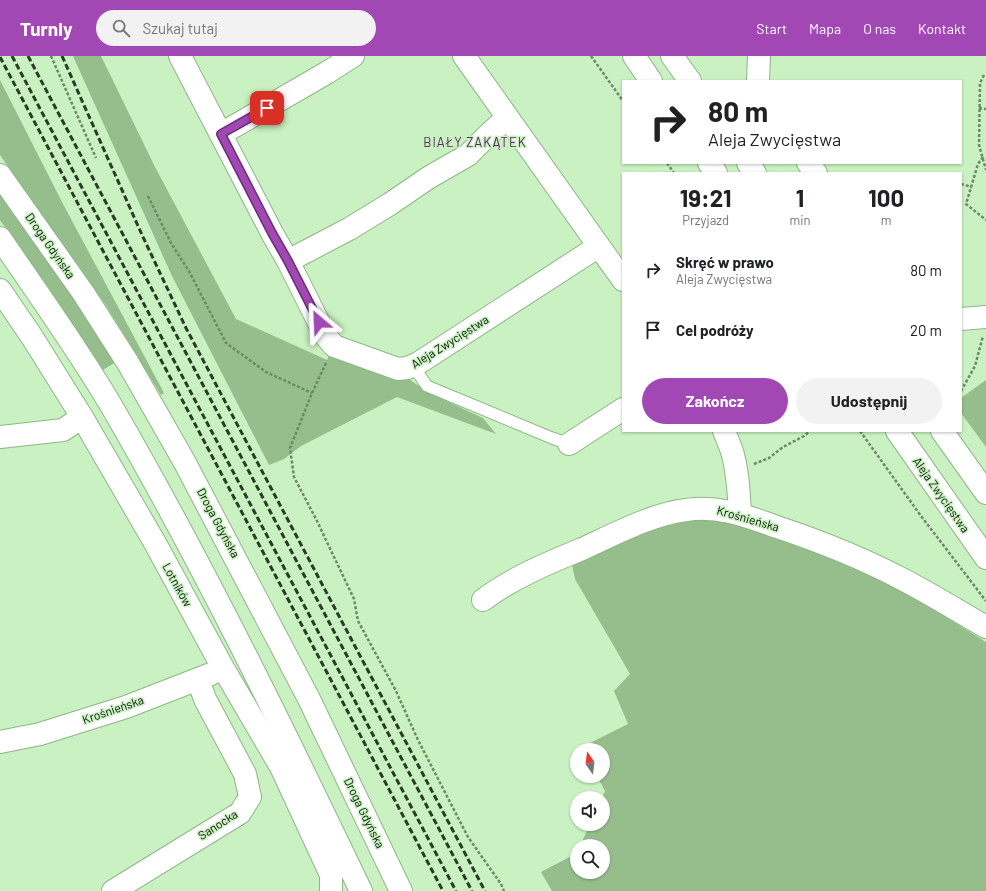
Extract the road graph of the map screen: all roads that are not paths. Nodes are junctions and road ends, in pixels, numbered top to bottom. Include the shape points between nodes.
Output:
1 (180, 56) edge
2 (353, 56) edge
3 (464, 56) edge
4 (634, 56) edge
5 (672, 56) edge
6 (758, 56) edge
7 (650, 80) edge
8 (689, 80) edge
9 (758, 80) edge
10 (507, 118) junction
11 (221, 134) junction
12 (749, 164) edge
13 (809, 164) edge
14 (755, 172) edge
15 (815, 172) edge
16 (0, 175) edge
17 (0, 238) edge
18 (599, 246) junction
19 (288, 261) junction
20 (622, 279) edge
21 (0, 290) edge
22 (413, 366) junction
23 (622, 410) edge
24 (82, 417) junction
25 (724, 432) edge
26 (898, 432) edge
27 (943, 432) edge
28 (0, 437) edge
29 (569, 444) joint
30 (986, 493) edge
31 (740, 514) junction
32 (986, 558) edge
33 (483, 600) dead end
34 (986, 627) edge
35 (223, 668) junction
36 (198, 680) junction
37 (0, 742) edge
38 (113, 891) edge
39 (331, 891) edge
40 (361, 891) edge
41 (401, 891) edge

1 - 11 street
2 - 11 street
3 - 10 street
4 - 7 street
5 - 8 street
6 - 9 street
10 - 18 street
10 - 19 street via 468,156 428,178 349,229
11 - 19 street
12 - 14 street
13 - 15 street
16 - 41 street, Droga Gdyńska via 84,294 184,461 309,699
17 - 40 street via 79,353 139,456 262,687
18 - 20 street
18 - 22 street, Aleja Zwycięstwa
19 - 22 street, Aleja Zwycięstwa via 325,335 334,346 398,369
21 - 24 street, Lotników
22 - 29 lane via 426,386
23 - 29 street
24 - 28 street via 63,430
24 - 35 street, Lotników
25 - 31 street via 733,453 739,481
26 - 32 street, Aleja Zwycięstwa
27 - 30 street
31 - 33 street, Krośnieńska via 717,509 685,510 640,523 525,575 494,591
31 - 34 street, Krośnieńska via 795,533 888,572
35 - 36 street, Krośnieńska
35 - 39 street, Lotników via 281,767 331,875
36 - 37 street, Krośnieńska via 54,730
36 - 38 street, Sanocka via 205,699 245,774 250,798 240,813

